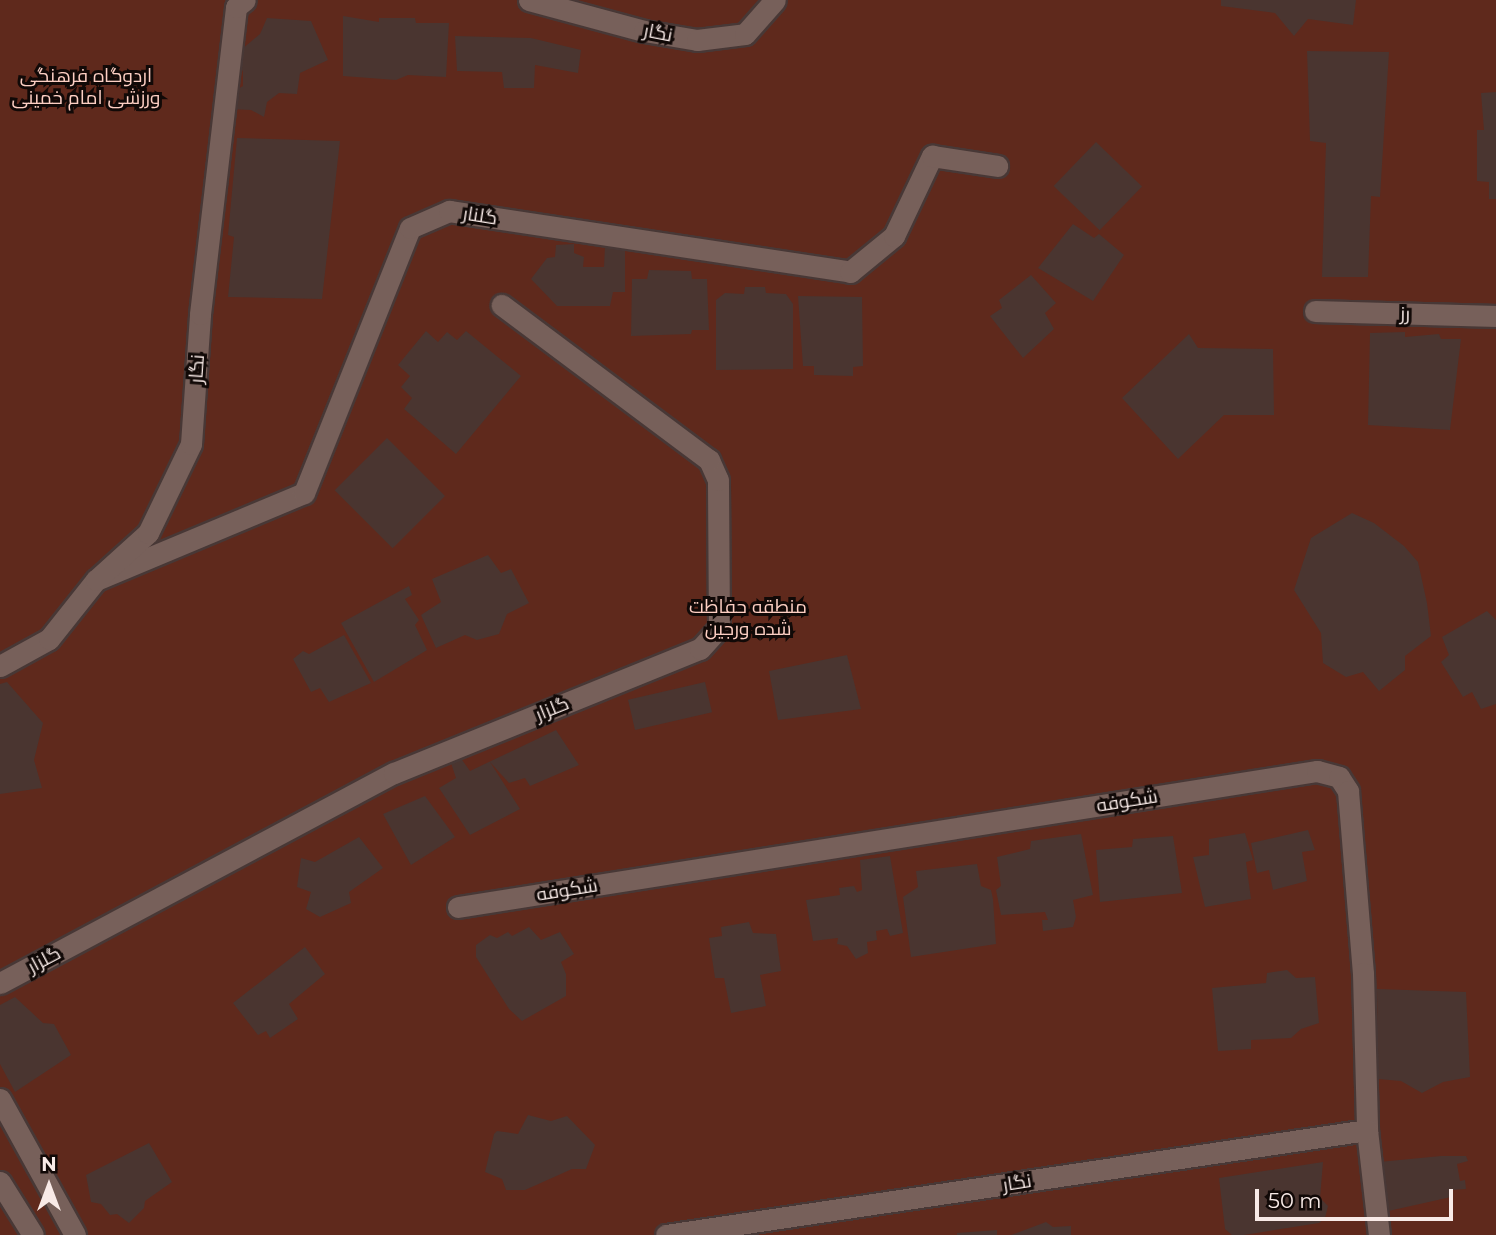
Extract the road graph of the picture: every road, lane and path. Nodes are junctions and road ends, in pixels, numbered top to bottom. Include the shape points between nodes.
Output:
1 (245, 0) edge
2 (529, 0) edge
3 (775, 0) edge
4 (996, 166) dead end
5 (502, 305) dead end
6 (1315, 312) dead end
7 (1496, 316) edge
8 (96, 580) junction
9 (0, 666) edge
10 (458, 907) dead end
11 (0, 983) edge
12 (0, 1099) edge
13 (1367, 1130) junction
14 (0, 1182) edge
15 (33, 1235) edge
16 (75, 1235) edge
17 (666, 1235) edge
18 (1379, 1235) edge

1 - 8 street, نگار via 236,7 191,444 148,533
2 - 3 street, نگار via 644,31 697,40 745,34
4 - 8 street, گلنار via 932,156 894,236 850,272 449,211 410,228 304,493
5 - 11 street, گلزار via 709,460 718,480 719,628 700,649 394,773
6 - 7 street, رز
8 - 9 street, نگار via 49,639
10 - 13 street, شکوفه via 1317,771 1339,777 1348,791 1363,973
12 - 16 street
13 - 17 street, نگار
13 - 18 street, شکوفه
14 - 15 street

